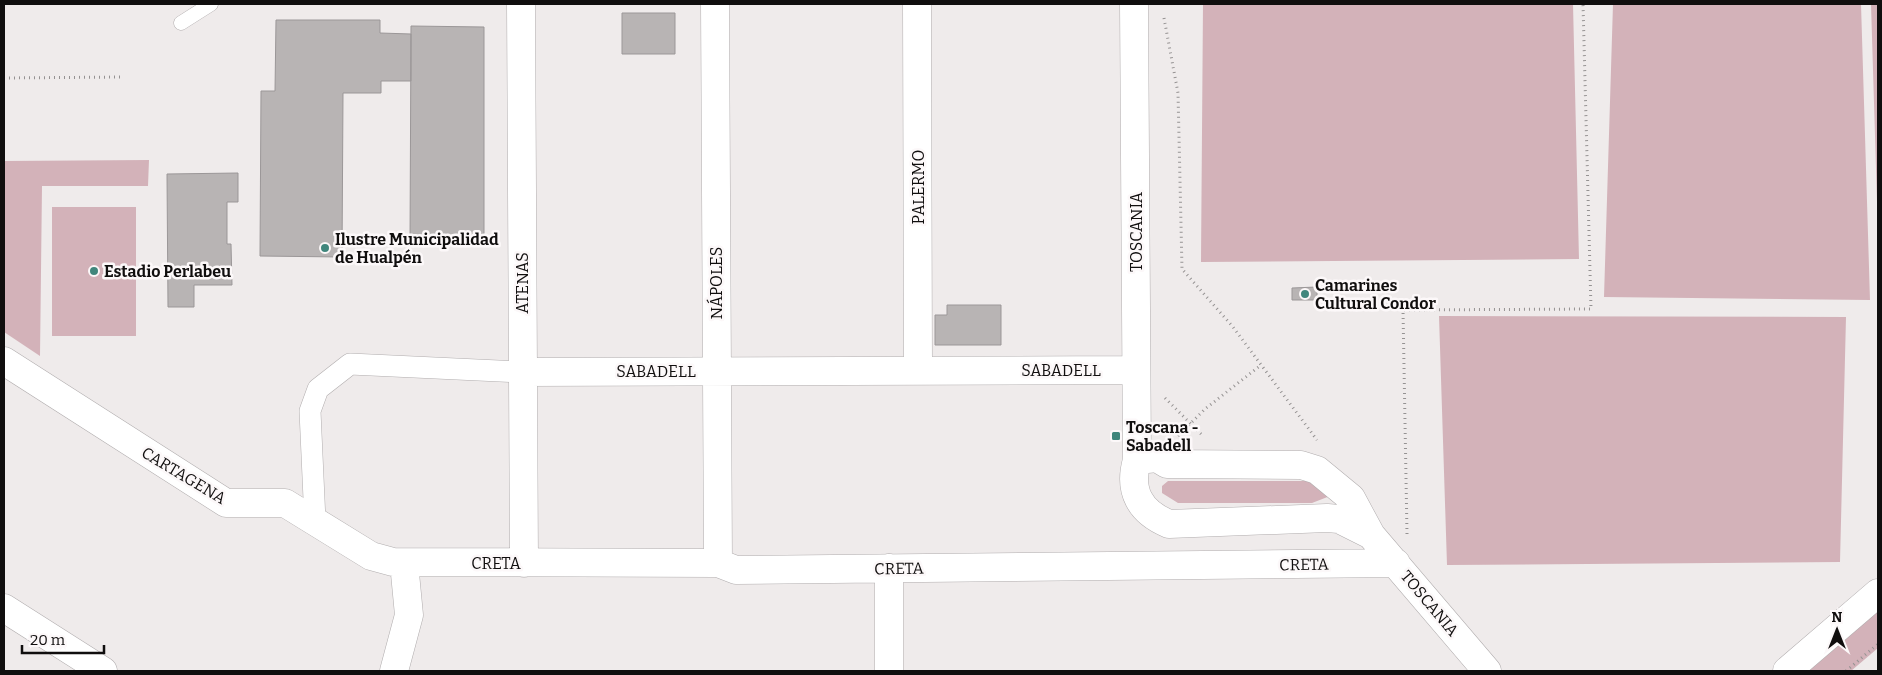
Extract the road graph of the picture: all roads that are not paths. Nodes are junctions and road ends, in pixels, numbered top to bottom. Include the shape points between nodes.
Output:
1 (210, 4) edge
2 (521, 4) edge
3 (715, 4) edge
4 (917, 4) edge
5 (1134, 4) edge
6 (181, 24) dead end
7 (4, 361) edge
8 (918, 370) junction
9 (1136, 370) junction
10 (717, 371) junction
11 (523, 372) junction
12 (1147, 459) junction
13 (315, 521) junction
14 (1371, 535) junction
15 (404, 563) junction
16 (524, 563) junction
17 (718, 563) junction
18 (1396, 563) junction
19 (889, 568) junction
20 (1878, 593) edge
21 (4, 608) edge
22 (103, 671) edge
23 (394, 671) edge
24 (888, 671) edge
25 (1487, 671) edge
26 (1786, 671) edge

1 - 6 lane
2 - 11 street, ATENAS
3 - 10 street, NÁPOLES
4 - 8 street, PALERMO
5 - 9 street, TOSCANIA
7 - 13 street, CARTAGENA via 226,503 285,504
8 - 9 street, SABADELL
8 - 10 street, SABADELL
9 - 12 street, TOSCANIA
10 - 11 street, SABADELL
10 - 17 street, NÁPOLES
11 - 13 street, SABADELL via 350,364 318,389 310,411
11 - 16 street, ATENAS
12 - 14 street, TOSCANIA via 1167,464 1301,465 1317,470 1351,498
12 - 14 street, TOSCANIA via 1132,476 1137,497 1152,517 1169,524 1327,518
13 - 15 street, CARTAGENA via 371,556
14 - 18 street, TOSCANIA
15 - 16 street, CRETA
15 - 23 street via 409,615
16 - 17 street, CRETA
17 - 19 street, CRETA via 736,570
18 - 19 street, CRETA
18 - 25 street, TOSCANIA
19 - 24 street
20 - 26 street
21 - 22 street

